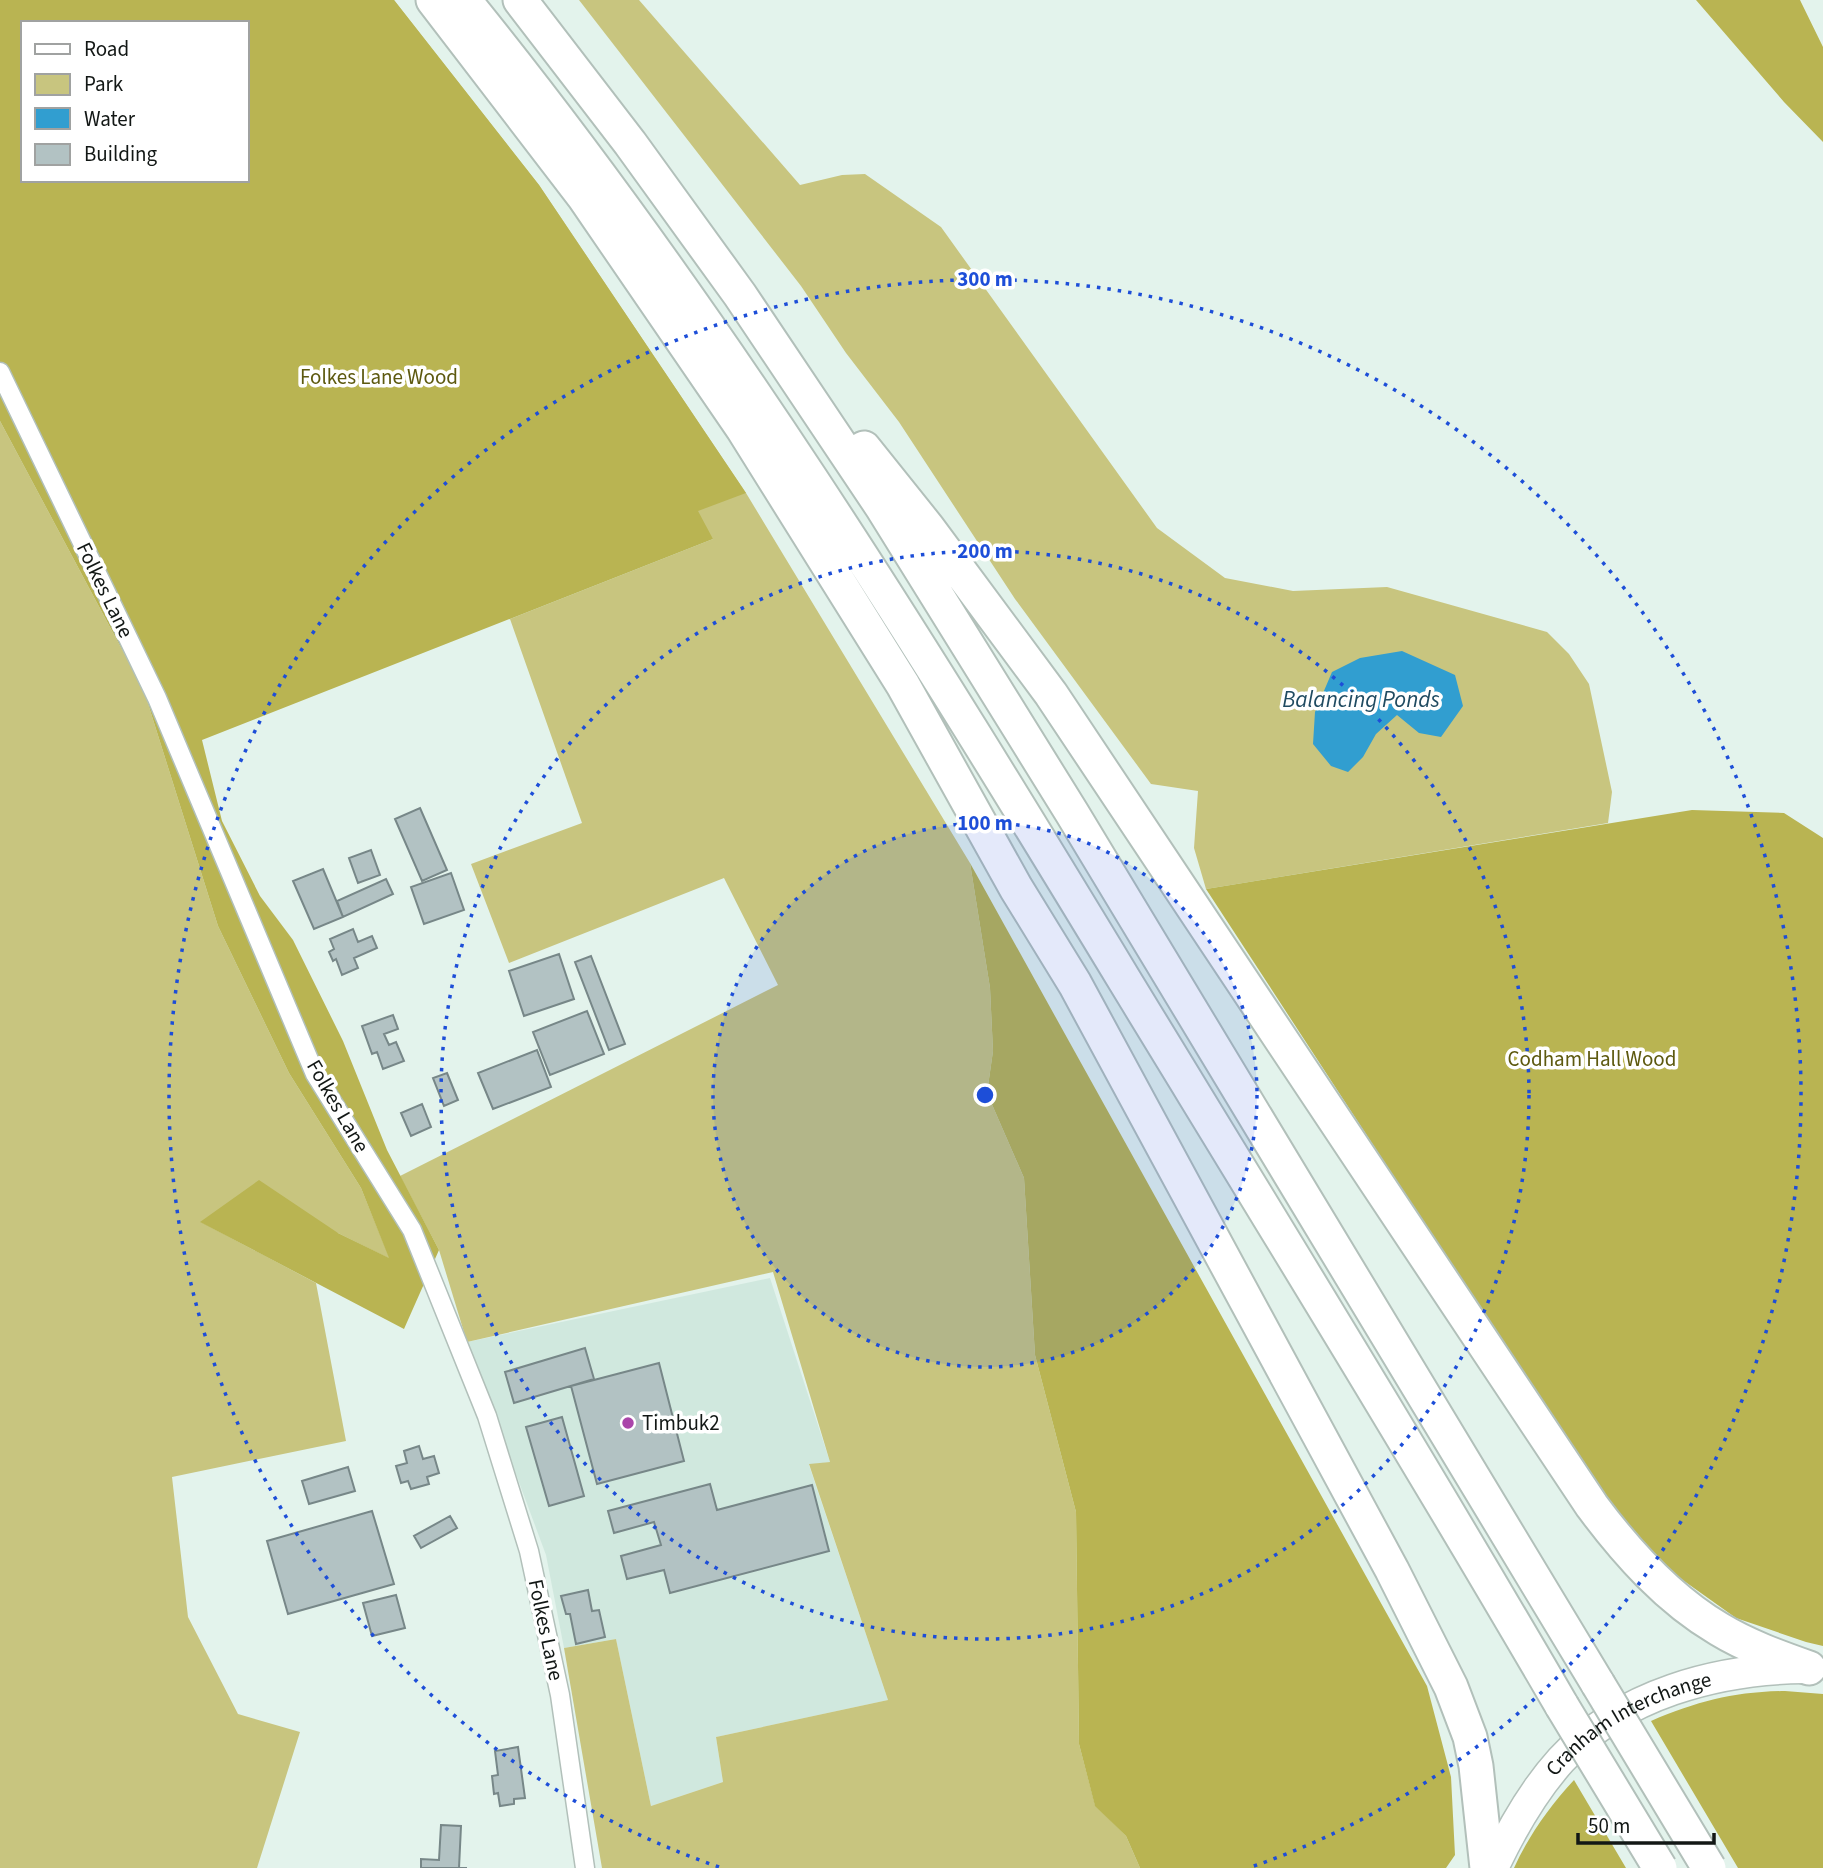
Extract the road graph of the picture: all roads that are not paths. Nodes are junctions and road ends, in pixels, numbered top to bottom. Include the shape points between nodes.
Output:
1 (433, 0) edge
2 (464, 0) edge
3 (520, 0) edge
4 (779, 352) junction
5 (0, 372) edge
6 (1816, 1670) edge
7 (585, 1868) edge
8 (1487, 1868) edge
9 (1493, 1868) edge
10 (1660, 1868) edge
11 (1709, 1868) edge

1 - 8 highway via 584,197 743,429 903,685 1075,984 1451,1687 1476,1766
2 - 10 highway, bridge via 636,224 857,547 1064,879
3 - 4 highway via 622,132
4 - 6 highway via 894,482 1051,694 1617,1539 1667,1590 1717,1628
4 - 11 highway, bridge via 1010,712
5 - 7 street, Folkes Lane via 157,698 315,1074 412,1230 487,1416 532,1561 560,1695
6 - 9 highway, Cranham Interchange via 1715,1676 1612,1719 1587,1736 1543,1782

